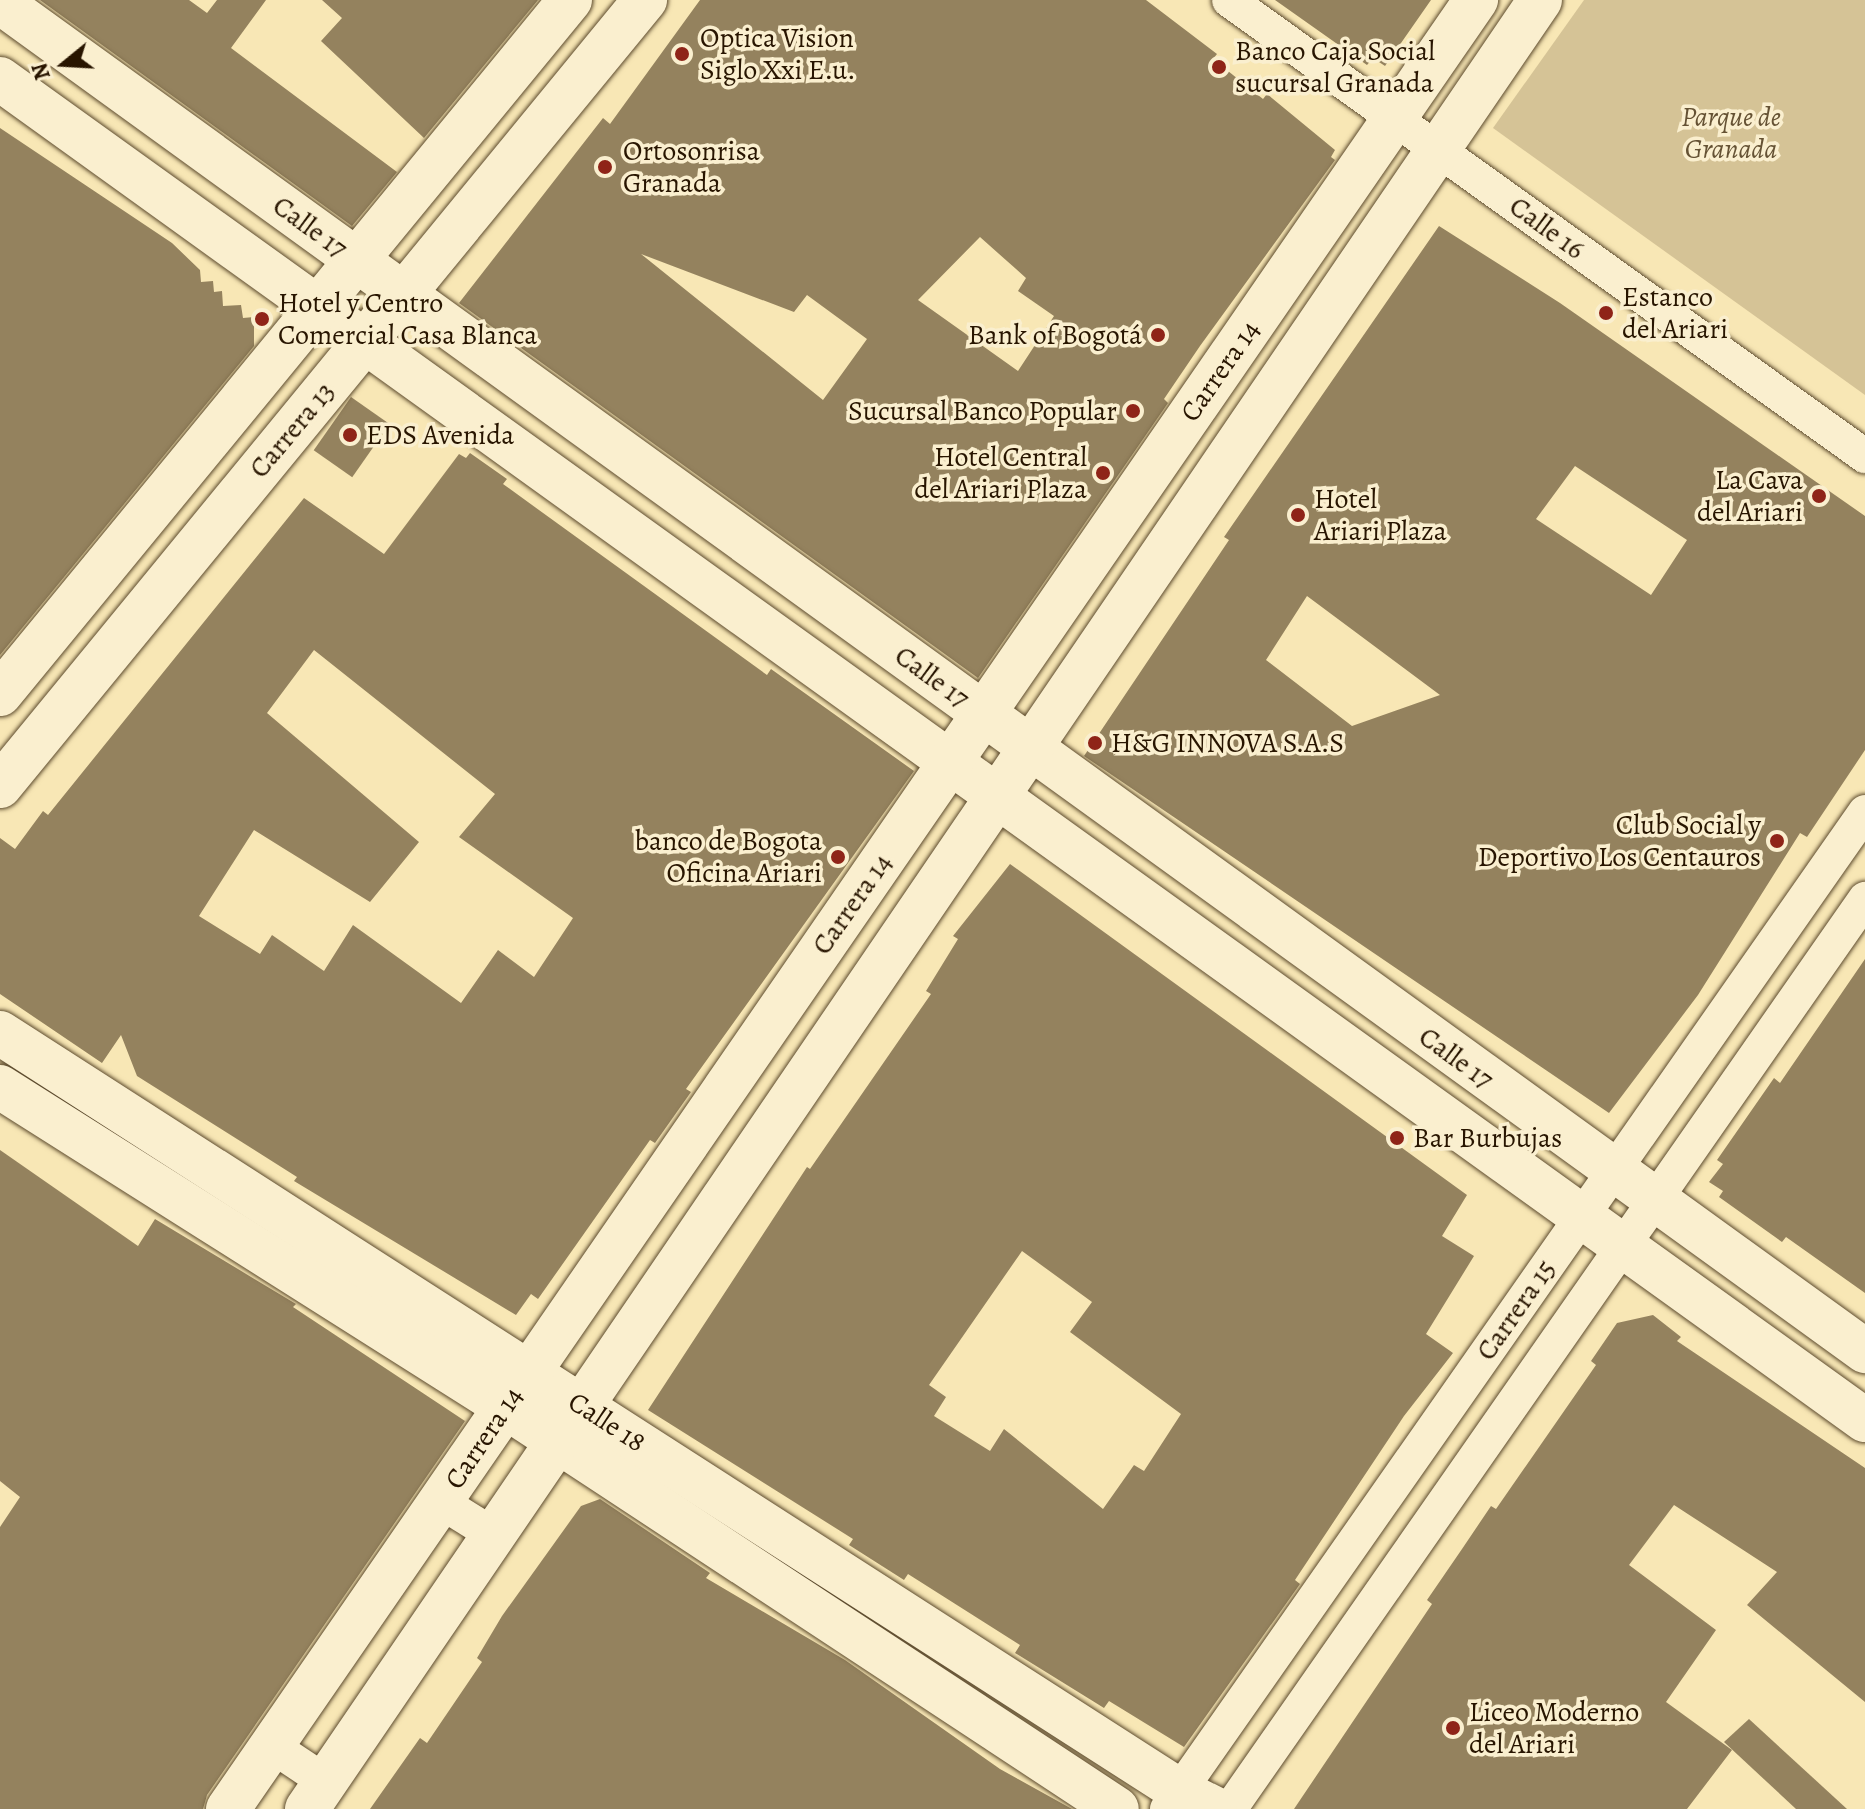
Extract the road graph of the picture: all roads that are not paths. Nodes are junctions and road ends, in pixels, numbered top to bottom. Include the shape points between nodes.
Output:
1 (570, 0) edge
2 (645, 0) edge
3 (1229, 0) edge
4 (1476, 0) edge
5 (1540, 0) edge
6 (0, 2) edge
7 (0, 79) edge
8 (1394, 118) junction
9 (1435, 148) junction
10 (356, 259) junction
11 (404, 295) junction
12 (317, 306) junction
13 (366, 343) junction
14 (1865, 456) edge
15 (0, 694) edge
16 (984, 714) junction
17 (1032, 749) junction
18 (950, 762) junction
19 (0, 786) edge
20 (999, 798) junction
21 (1865, 812) edge
22 (1865, 899) edge
23 (0, 1033) edge
24 (0, 1087) edge
25 (1613, 1172) junction
26 (1657, 1198) junction
27 (1580, 1219) junction
28 (1624, 1244) junction
29 (1865, 1351) edge
30 (518, 1389) junction
31 (583, 1406) junction
32 (1859, 1407) edge
33 (559, 1441) junction
34 (441, 1502) junction
35 (494, 1535) junction
36 (272, 1746) junction
37 (316, 1796) edge
38 (1187, 1803) edge
39 (228, 1809) edge
40 (1117, 1809) edge
41 (1230, 1809) edge

1 - 10 street, Carrera 13
2 - 11 street, Carrera 13
3 - 8 street, Calle 16
4 - 8 street, Carrera 14
5 - 9 street, Carrera 14
6 - 10 street, Calle 17
7 - 12 street, Calle 17
8 - 9 street, Calle 16
8 - 16 street, Carrera 14
9 - 14 street, Calle 16
9 - 17 street, Carrera 14
10 - 11 street, Calle 17
10 - 12 street, Carrera 13
11 - 13 street, Carrera 13
11 - 16 street, Calle 17
12 - 13 street, Calle 17
12 - 15 street, Carrera 13
13 - 18 street, Calle 17
13 - 19 street, Carrera 13
16 - 17 street, Calle 17
16 - 18 street, Carrera 14
17 - 20 street, Carrera 14
17 - 25 street, Calle 17
18 - 20 street, Calle 17
18 - 30 street, Carrera 14
20 - 27 street, Calle 17
20 - 31 street, Carrera 14
21 - 25 street, Carrera 15
22 - 26 street, Carrera 15
23 - 30 street, Calle 18
24 - 30 street, Calle 18
25 - 26 street, Calle 17
25 - 27 street, Carrera 15
26 - 28 street, Carrera 15
26 - 29 street, Calle 17
27 - 28 street, Calle 17
27 - 38 street, Carrera 15
28 - 32 street, Calle 17
28 - 41 street, Carrera 15
30 - 31 street, Calle 18
30 - 33 street, Calle 18
30 - 34 street, Carrera 14
31 - 33 street, Carrera 14
31 - 38 street, Calle 18
33 - 35 street, Carrera 14
33 - 40 street, Calle 18
34 - 35 street
34 - 36 street, Carrera 14
35 - 37 street, Carrera 14
36 - 37 street
36 - 39 street, Carrera 14

